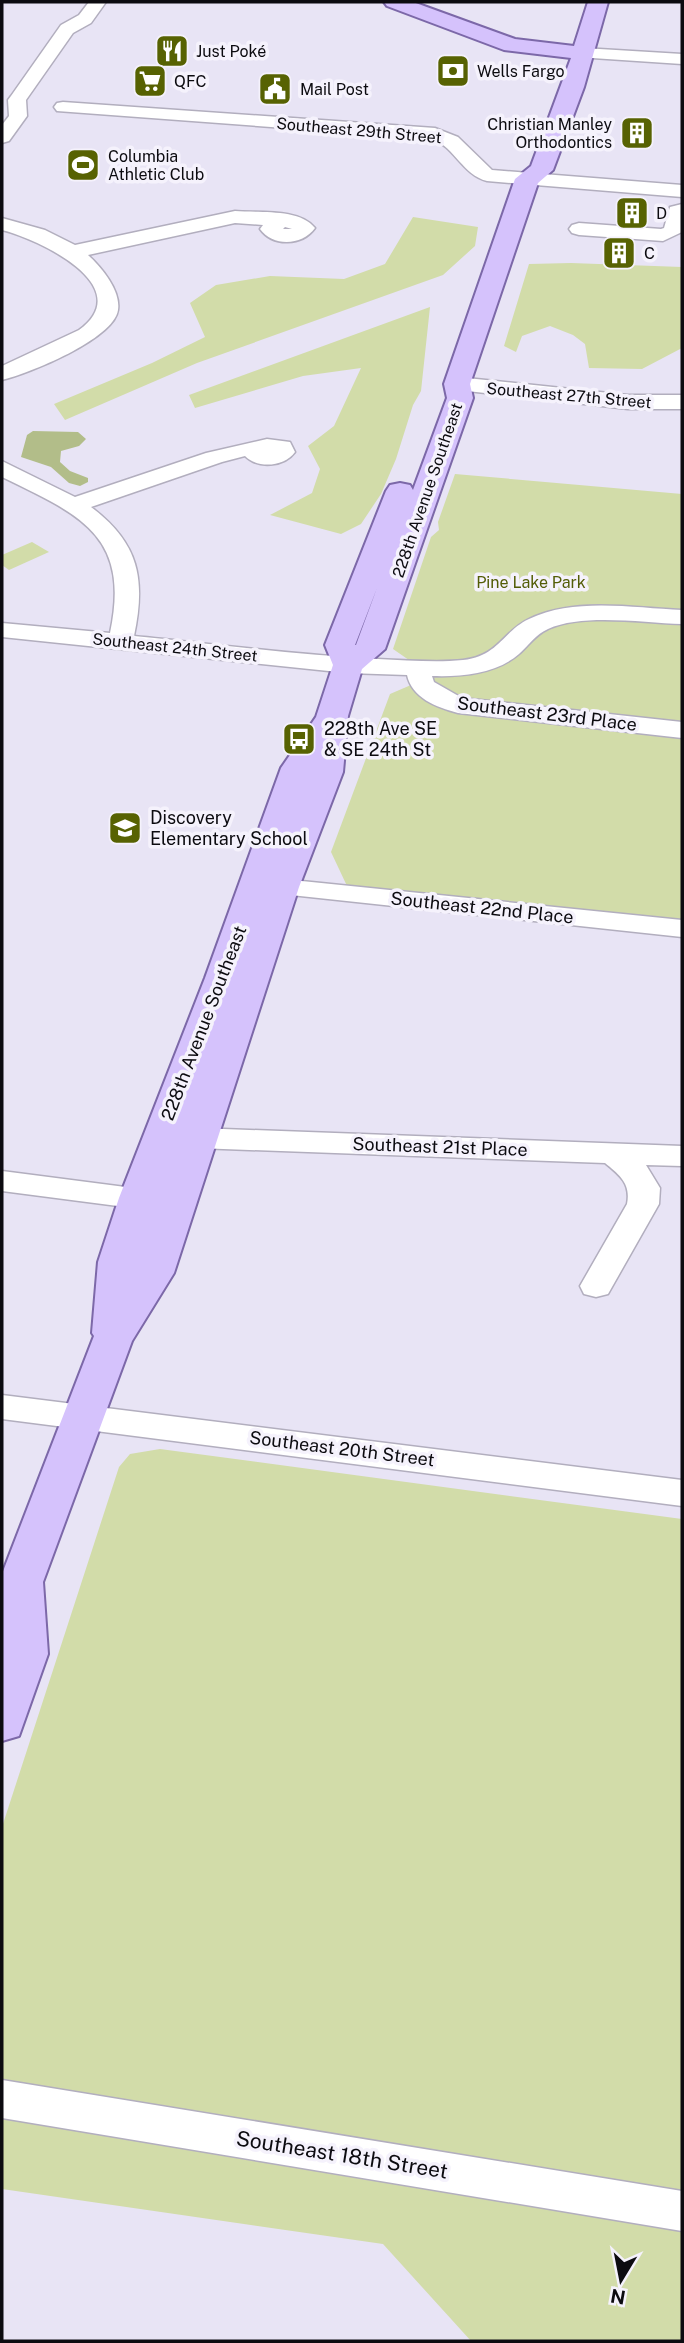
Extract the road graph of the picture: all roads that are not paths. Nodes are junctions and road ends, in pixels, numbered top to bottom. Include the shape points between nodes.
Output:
1 (97, 2) edge
2 (394, 2) edge
3 (581, 2) edge
4 (598, 2) edge
5 (573, 52) junction
6 (682, 59) edge
7 (63, 107) dead end
8 (2, 137) edge
9 (527, 179) junction
10 (682, 191) edge
11 (588, 197) dead end
12 (682, 210) edge
13 (278, 223) dead end
14 (2, 224) edge
15 (72, 252) junction
16 (2, 374) edge
17 (457, 384) junction
18 (682, 402) edge
19 (253, 449) dead end
20 (2, 468) edge
21 (75, 505) junction
22 (682, 617) edge
23 (2, 630) edge
24 (121, 641) junction
25 (348, 665) junction
26 (418, 668) junction
27 (332, 716) junction
28 (682, 730) edge
29 (282, 887) junction
30 (682, 929) edge
31 (223, 978) junction
32 (223, 1059) junction
33 (197, 1138) junction
34 (614, 1154) junction
35 (682, 1156) edge
36 (2, 1181) edge
37 (138, 1198) junction
38 (177, 1203) junction
39 (596, 1286) dead end
40 (112, 1340) junction
41 (2, 1408) edge
42 (83, 1416) junction
43 (682, 1493) edge
44 (11, 1599) edge
45 (2, 1723) edge
46 (2, 2099) edge
47 (682, 2211) edge

1 - 8 street via 85,19 67,29 17,100 18,116
2 - 5 main road via 497,40
3 - 5 main road, 228th Avenue Southeast
4 - 5 main road, 228th Avenue Southeast
5 - 6 street
5 - 9 main road, 228th Avenue Southeast via 519,170
7 - 9 street, Southeast 29th Street via 435,134 455,142 482,173
9 - 10 street, Southeast 29th Street
9 - 17 main road, 228th Avenue Southeast
11 - 12 street via 576,238 663,235 673,231 677,211
13 - 15 street via 219,219
14 - 15 street
15 - 16 street via 104,290 109,308 106,318 86,335
17 - 18 street, Southeast 27th Street via 628,402
17 - 25 main road, 228th Avenue Southeast via 460,398 421,470 340,645
19 - 21 street via 223,454
20 - 21 street
21 - 24 street via 109,536 126,572 129,591
22 - 26 street via 561,618 538,624 504,654 479,664
23 - 24 street, Southeast 24th Street
24 - 25 street, Southeast 24th Street
25 - 26 street
25 - 27 main road, 228th Avenue Southeast
26 - 28 street, Southeast 23rd Place via 422,685 458,705
27 - 29 main road, 228th Avenue Southeast via 327,772
27 - 31 main road, 228th Avenue Southeast via 297,768
29 - 30 street, Southeast 22nd Place
29 - 32 main road, 228th Avenue Southeast
31 - 32 main road via 227,995
31 - 37 main road, 228th Avenue Southeast
32 - 33 main road, 228th Avenue Southeast
33 - 34 street, Southeast 21st Place
33 - 38 main road, 228th Avenue Southeast
34 - 35 street, Southeast 21st Place
34 - 39 street via 634,1171 646,1193
36 - 37 street
37 - 38 street
37 - 40 main road, 228th Avenue Southeast via 118,1262
38 - 40 main road, 228th Avenue Southeast via 154,1273
40 - 42 main road, 228th Avenue Southeast
41 - 42 street, Southeast 20th Street
42 - 43 street, Southeast 20th Street
42 - 44 main road, 228th Avenue Southeast
44 - 45 main road, 228th Avenue Southeast via 25,1654
46 - 47 street, Southeast 18th Street

